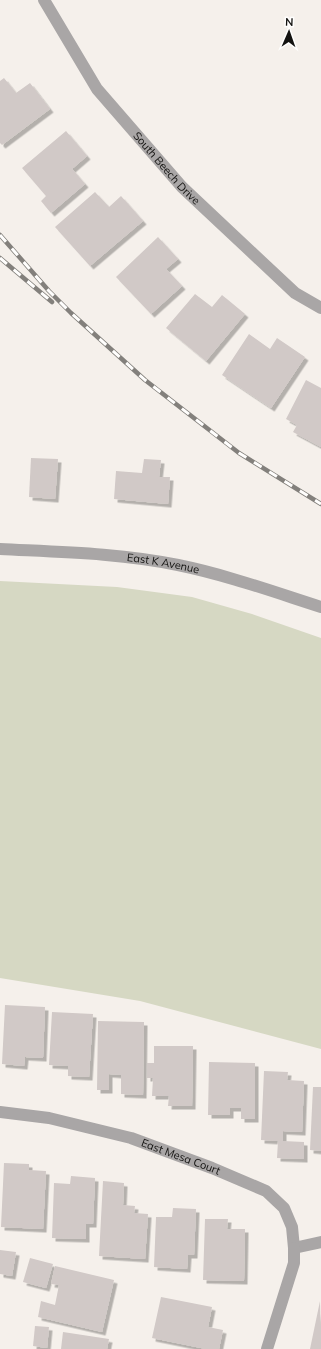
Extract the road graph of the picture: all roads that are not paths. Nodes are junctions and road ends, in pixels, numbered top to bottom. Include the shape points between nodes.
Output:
1 (44, 0) edge
2 (321, 308) edge
3 (0, 549) edge
4 (321, 607) edge
5 (0, 1112) edge
6 (321, 1242) edge
7 (294, 1248) junction
8 (267, 1349) edge

1 - 2 street, South Beech Drive via 97,89 182,187 295,292
3 - 4 street, East K Avenue via 112,555 173,564 228,577
5 - 7 street, East Mesa Court via 49,1118 131,1138 266,1191 284,1208 292,1227
6 - 7 street
7 - 8 street, East Mesa Court via 294,1263

